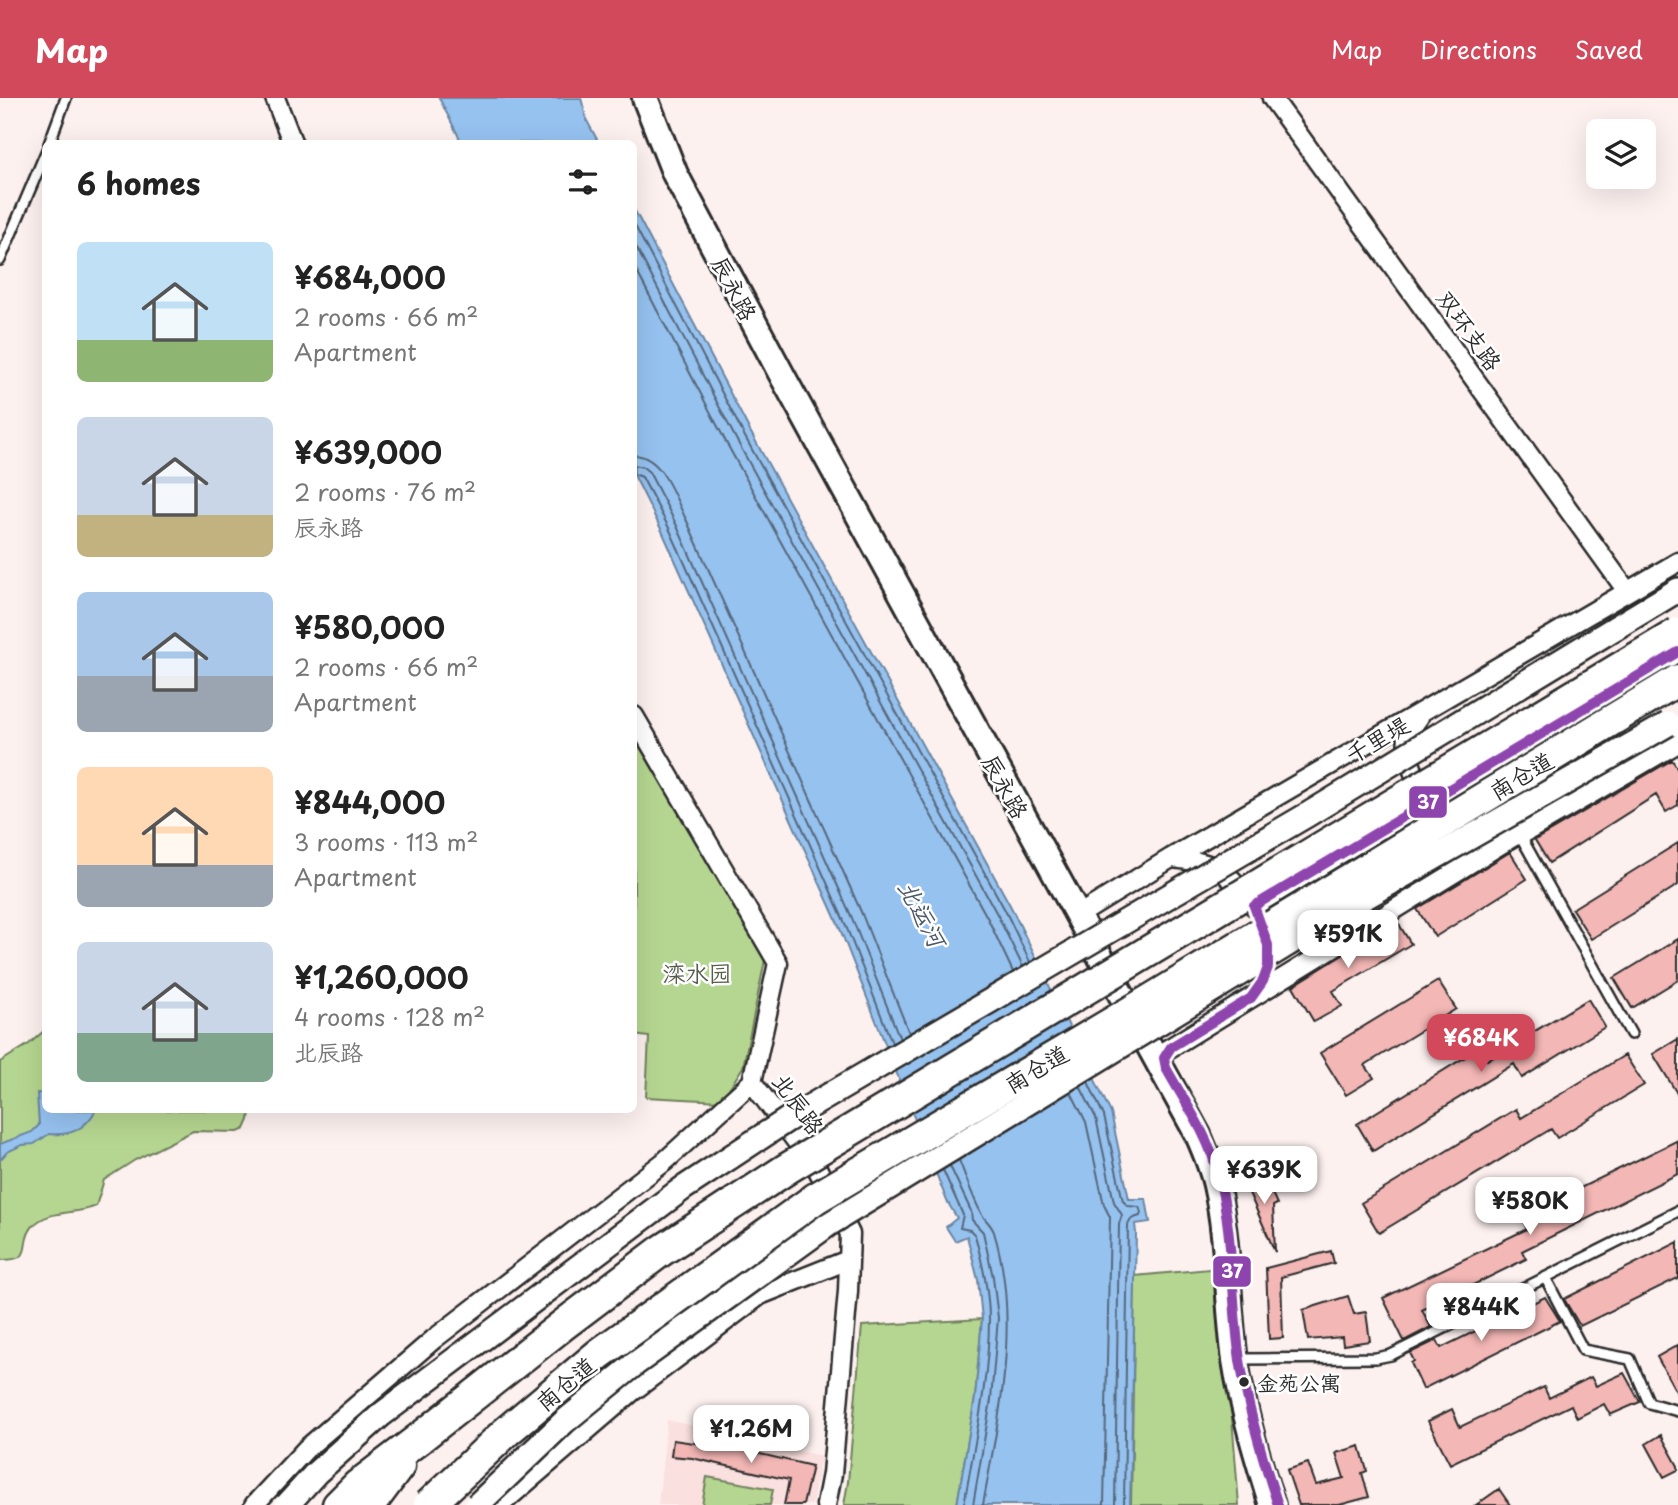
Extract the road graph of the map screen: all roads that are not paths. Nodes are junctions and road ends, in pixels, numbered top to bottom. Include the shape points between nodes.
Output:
1 (66, 98) edge
2 (275, 98) edge
3 (645, 98) edge
4 (654, 98) edge
5 (1272, 98) edge
6 (50, 140) edge
7 (291, 140) edge
8 (42, 161) edge
9 (0, 260) edge
10 (1678, 562) edge
11 (1678, 590) edge
12 (1627, 591) junction
13 (1678, 633) edge
14 (1678, 652) edge
15 (1678, 680) edge
16 (1421, 714) junction
17 (637, 721) edge
18 (1676, 733) edge
19 (1428, 800) junction
20 (1519, 833) junction
21 (1496, 848) junction
22 (1171, 858) junction
23 (1254, 906) junction
24 (1079, 914) junction
25 (1251, 998) junction
26 (1631, 1034) dead end
27 (1162, 1057) junction
28 (752, 1082) junction
29 (1678, 1211) edge
30 (848, 1260) junction
31 (1546, 1279) junction
32 (1238, 1359) junction
33 (1678, 1411) edge
34 (420, 1438) junction
35 (254, 1505) edge
36 (288, 1505) edge
37 (338, 1505) edge
38 (370, 1505) edge
39 (429, 1505) edge
40 (477, 1505) edge
41 (500, 1505) edge
42 (826, 1505) edge
43 (1272, 1505) edge
44 (1278, 1505) edge

1 - 6 lane
2 - 7 street
3 - 24 main road, 辰永路 via 675,174 784,379
4 - 24 main road, 辰永路 via 686,178
5 - 12 street, 双环支路
8 - 9 lane
10 - 12 street, 千里堤
11 - 36 street, bridge via 1307,815 787,1120 682,1189 381,1415 316,1473
12 - 16 street, 千里堤
13 - 34 highway, 南仓道, bridge via 777,1175 661,1251
14 - 19 street
15 - 39 highway, 南仓道, bridge via 816,1198 598,1354
16 - 19 street via 1408,737 1409,753
16 - 22 street, 千里堤
17 - 28 street, 北辰路 via 778,963
18 - 20 street
18 - 40 street, bridge via 1357,902 829,1224 625,1372 564,1422
19 - 21 street via 1459,832
19 - 23 street
20 - 21 street
20 - 26 lane
21 - 25 street
22 - 23 street via 1192,859 1230,875
22 - 24 street, 千里堤
23 - 25 street via 1266,934 1268,967
24 - 27 main road, 辰永路
25 - 27 street
27 - 32 main road, 辰永路 via 1218,1172
28 - 30 street, 北辰路 via 818,1170 850,1234
28 - 35 street via 664,1162 434,1339 306,1450
29 - 31 lane
30 - 41 street via 760,1296 632,1391
30 - 42 street, 北辰路
31 - 32 lane via 1391,1355
31 - 33 lane via 1583,1350 1630,1359 1649,1403
32 - 43 main road, 辰永路 via 1255,1452
32 - 44 main road, 辰永路
34 - 37 highway
34 - 38 highway

